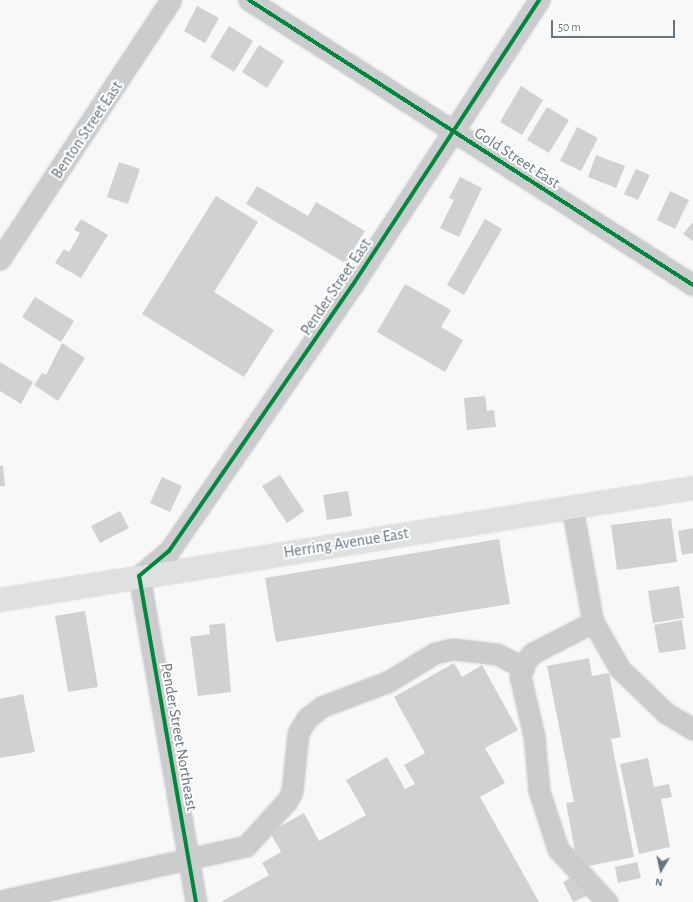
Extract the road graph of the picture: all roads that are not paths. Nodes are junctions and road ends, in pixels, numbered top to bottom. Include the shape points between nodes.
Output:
1 (172, 0) edge
2 (249, 0) edge
3 (539, 0) edge
4 (453, 131) junction
5 (0, 259) edge
6 (693, 285) edge
7 (693, 488) edge
8 (572, 507) junction
9 (139, 576) junction
10 (0, 600) edge
11 (593, 622) junction
12 (523, 668) junction
13 (693, 729) edge
14 (188, 859) junction
15 (0, 901) edge
16 (196, 902) edge
17 (607, 902) edge

1 - 5 street, Benton Street East
2 - 4 street, Gold Street East
3 - 4 street, Pender Street East
4 - 6 street, Gold Street East
4 - 9 street, Pender Street East via 352,286 168,551
7 - 8 main road, Herring Avenue East
8 - 9 main road, Herring Avenue East
8 - 11 street
9 - 10 main road, Herring Avenue East
9 - 14 street, Pender Street Northeast
11 - 12 street via 533,653
11 - 13 street via 620,669 666,713
12 - 14 street via 497,654 453,649 435,653 387,682 323,706 307,718 298,733 292,791 283,806 246,846
12 - 17 street via 520,676 534,736 535,770 550,828 558,849
14 - 15 street
14 - 16 street, Pender Street Northeast

